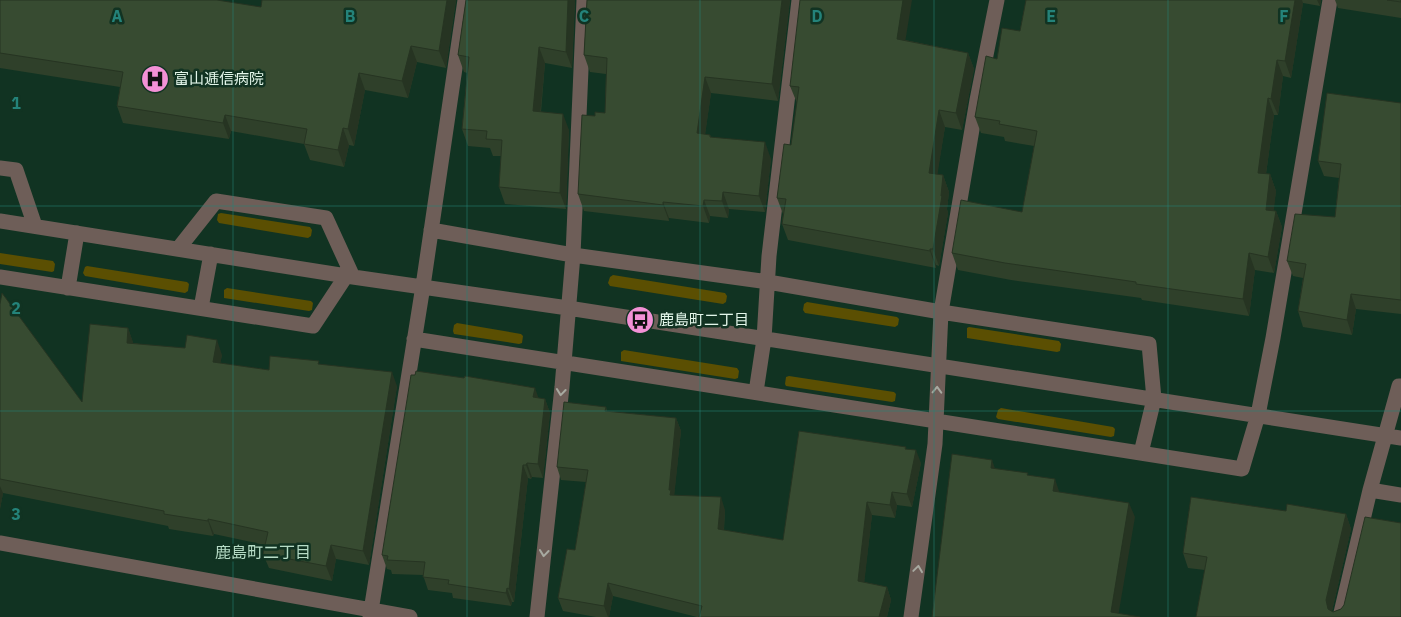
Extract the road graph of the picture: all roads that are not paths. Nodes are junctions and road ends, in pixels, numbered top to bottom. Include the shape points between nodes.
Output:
1 (465, 0) edge
2 (584, 0) edge
3 (799, 0) edge
4 (997, 0) edge
5 (1330, 0) edge
6 (0, 168) edge
7 (0, 221) edge
8 (36, 226) junction
9 (431, 230) junction
10 (77, 233) junction
11 (178, 249) junction
12 (211, 254) junction
13 (573, 255) junction
14 (349, 276) junction
15 (0, 277) edge
16 (768, 282) junction
17 (423, 286) junction
18 (68, 288) junction
19 (201, 308) junction
20 (568, 308) junction
21 (941, 312) junction
22 (414, 339) junction
23 (764, 339) junction
24 (564, 362) junction
25 (938, 365) junction
26 (1401, 386) edge
27 (756, 392) junction
28 (1154, 399) junction
29 (1258, 415) junction
30 (936, 421) junction
31 (1384, 435) junction
32 (1401, 438) edge
33 (1141, 453) junction
34 (1370, 490) junction
35 (1401, 495) edge
36 (0, 543) edge
37 (370, 613) edge
38 (410, 617) edge
39 (537, 617) edge
40 (911, 617) edge
41 (1340, 617) edge

1 - 9 street
2 - 13 street
3 - 16 street
4 - 21 street
5 - 29 street
6 - 8 street via 16,170
7 - 8 street
8 - 10 street
9 - 13 street
9 - 17 street
10 - 11 street
10 - 18 street
11 - 12 street
11 - 14 street via 216,202 326,218
12 - 14 street
12 - 19 street
13 - 16 street
13 - 20 street
14 - 17 street
14 - 19 street via 313,326
15 - 18 street
16 - 21 street
16 - 23 street
17 - 20 street
17 - 22 street
18 - 19 street
20 - 23 street
20 - 24 street
21 - 25 street
21 - 28 street via 1149,344
22 - 24 street
22 - 37 street
23 - 25 street
23 - 27 street
24 - 27 street
24 -> 39 street
25 - 28 street
30 -> 25 street
26 - 31 street
27 - 30 street
28 - 29 street
28 - 33 street
29 - 31 street
29 - 33 street via 1242,469
30 - 33 street
40 -> 30 street
31 - 32 street
31 - 34 street
34 - 35 street
34 - 41 street
36 - 37 street
37 - 38 street

